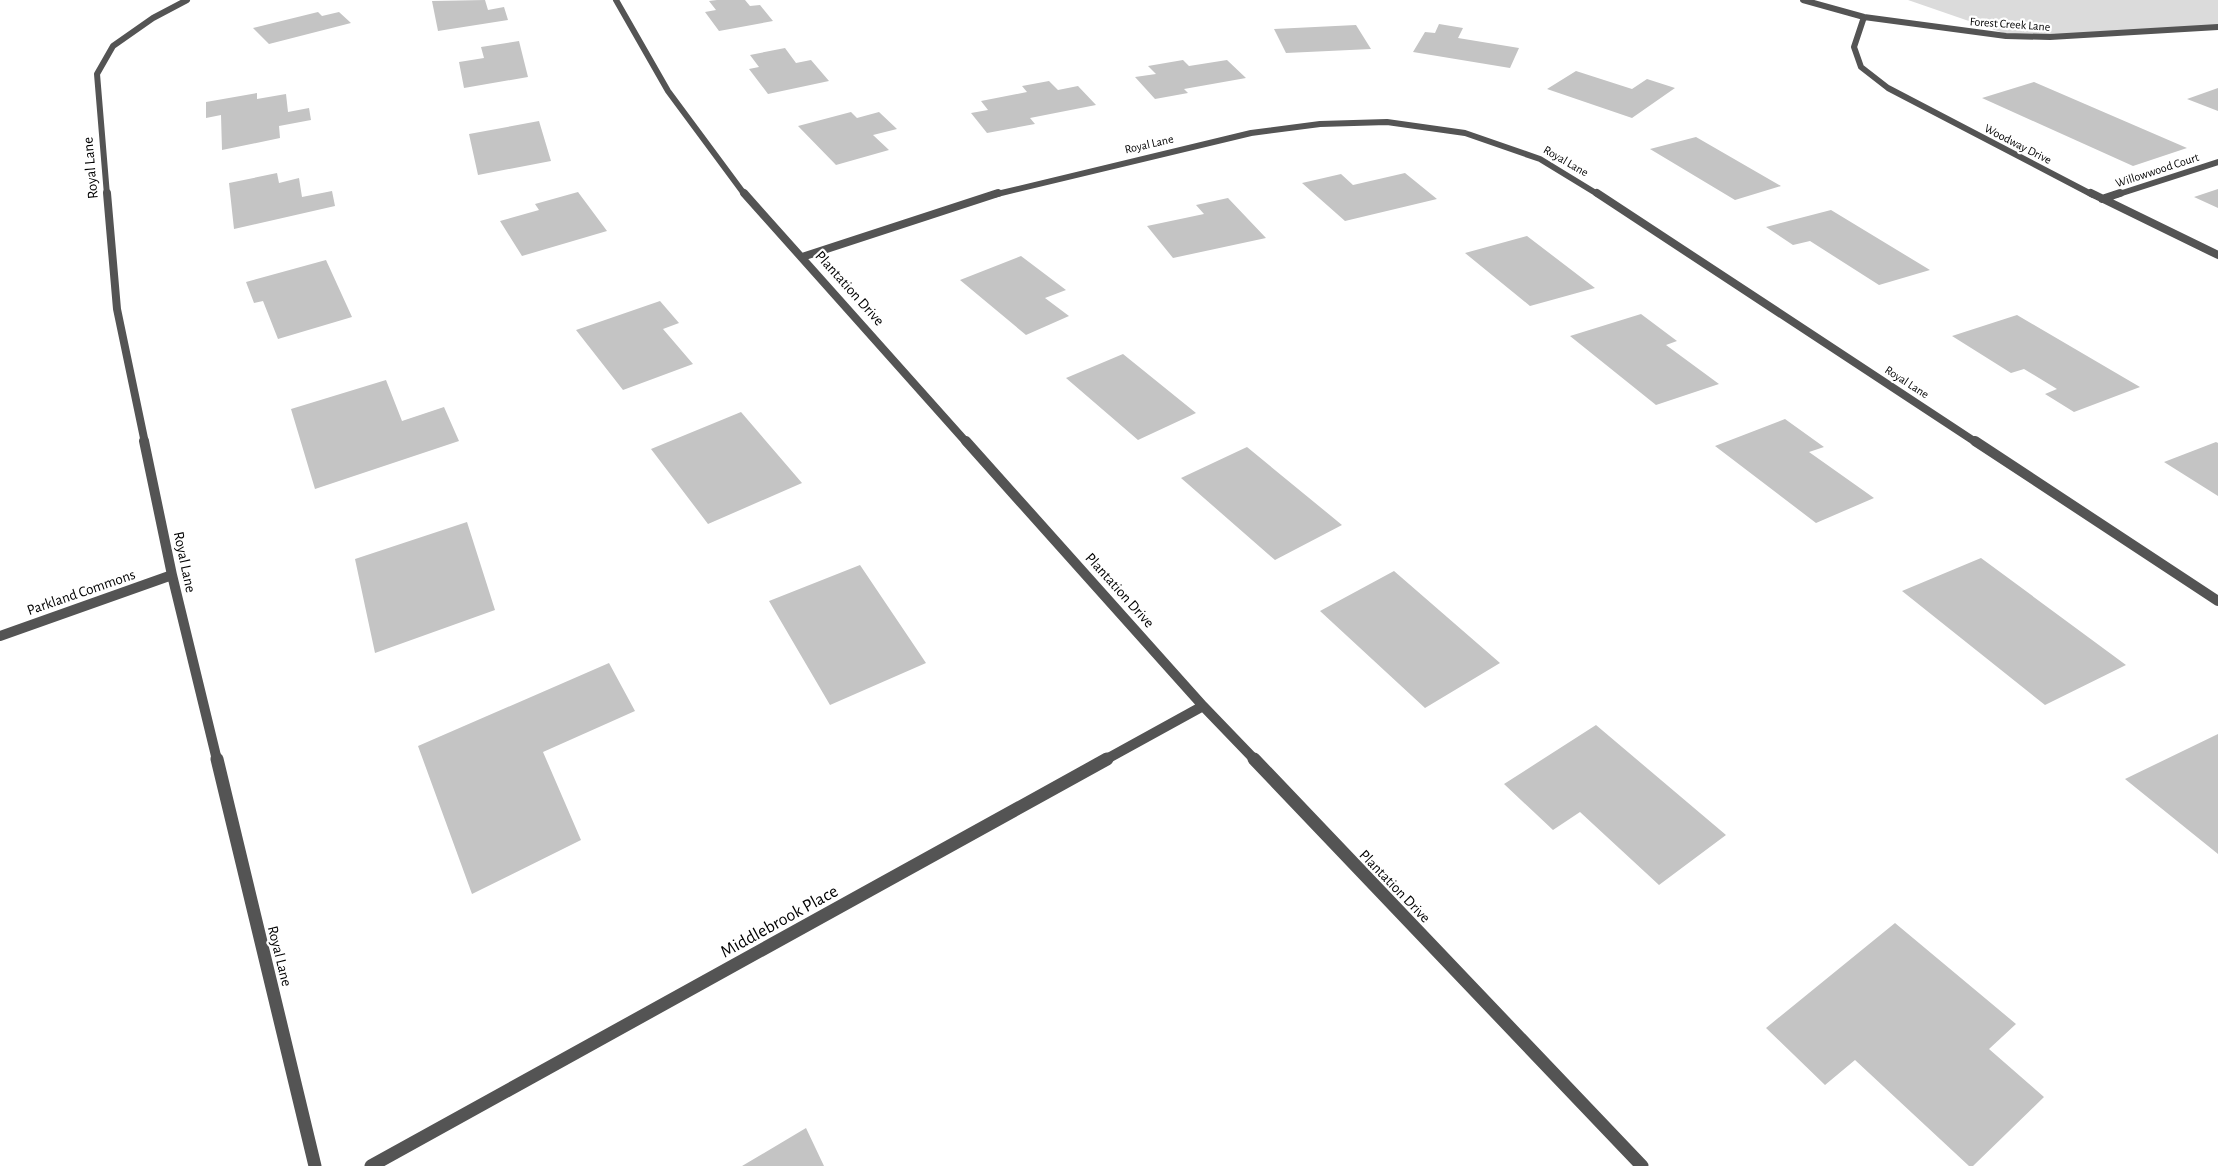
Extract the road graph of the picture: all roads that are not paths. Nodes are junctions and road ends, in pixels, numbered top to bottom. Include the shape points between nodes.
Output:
1 (187, 0) edge
2 (616, 0) edge
3 (1803, 0) edge
4 (1864, 17) junction
5 (2218, 27) edge
6 (2218, 162) edge
7 (2102, 200) junction
8 (2218, 255) edge
9 (802, 256) junction
10 (172, 575) junction
11 (2218, 601) edge
12 (0, 636) edge
13 (1203, 706) junction
14 (315, 1166) edge
15 (371, 1166) edge
16 (1642, 1166) edge

1 - 10 street, Royal Lane via 153,18 113,46 97,74 117,309
2 - 9 street, Plantation Drive via 668,91 744,194
3 - 4 street, Forest Creek Lane
4 - 5 street, Forest Creek Lane via 2015,36 2083,36
4 - 7 street, Woodway Drive via 1854,47 1862,68 1888,88
6 - 7 street, Willowwood Court
7 - 8 street, Woodway Drive
9 - 11 street, Royal Lane via 987,196 1251,133 1320,124 1386,122 1464,133 1540,159 1592,190
9 - 13 street, Plantation Drive
10 - 12 street, Parkland Commons
10 - 14 street, Royal Lane
13 - 15 street, Middlebrook Place
13 - 16 street, Plantation Drive

